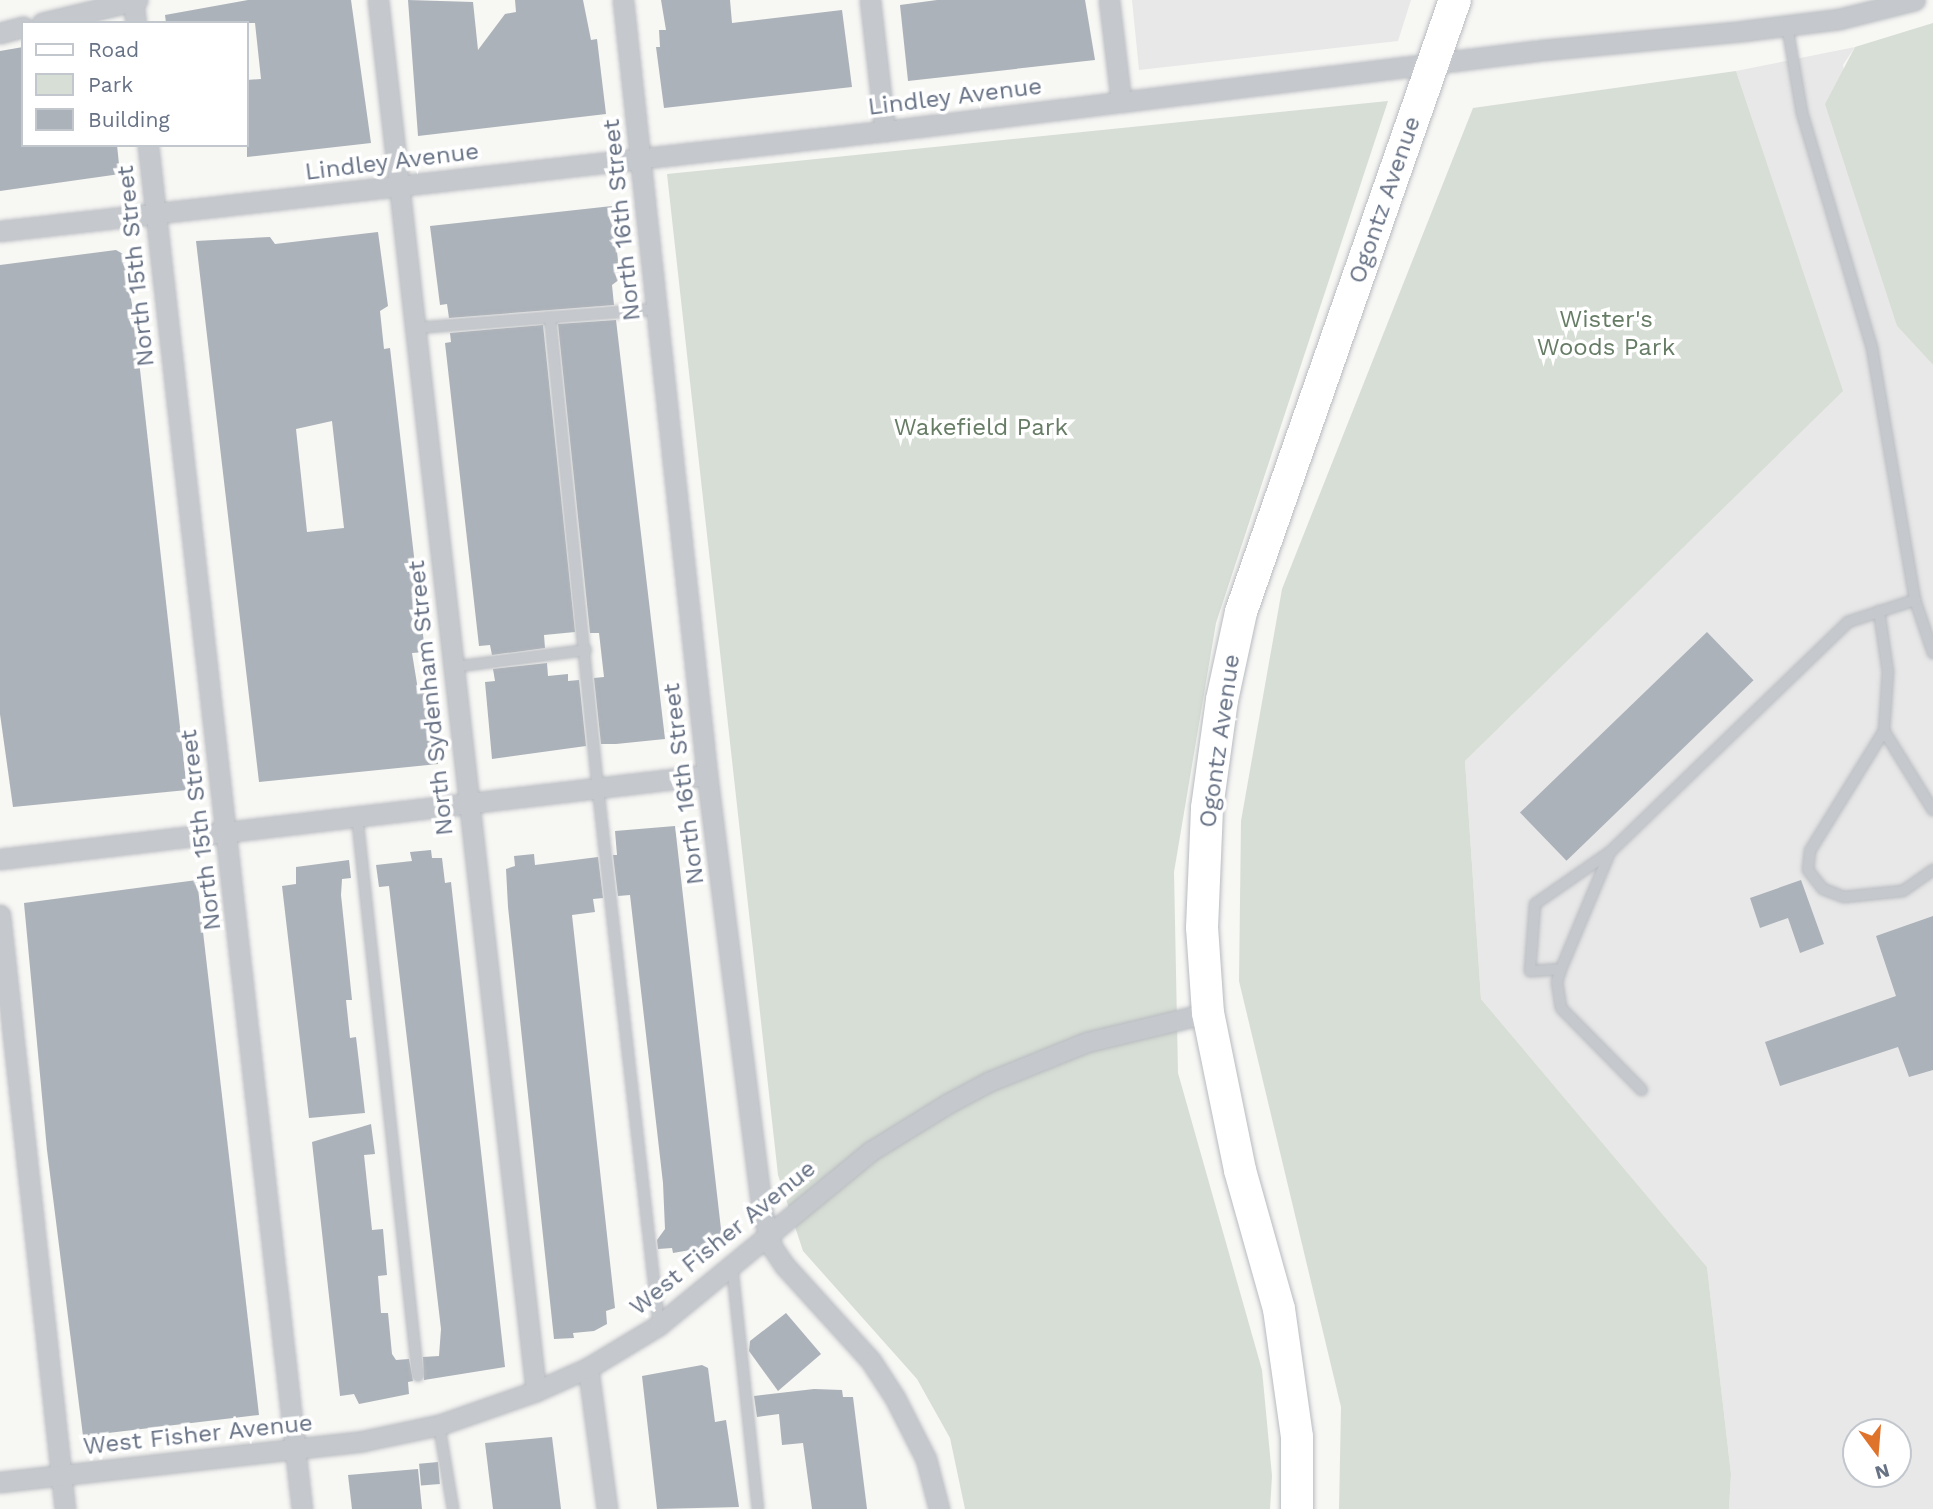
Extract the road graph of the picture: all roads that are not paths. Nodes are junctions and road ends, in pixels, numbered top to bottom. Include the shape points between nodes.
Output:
1 (135, 0) edge
2 (377, 0) edge
3 (623, 0) edge
4 (870, 0) edge
5 (1109, 0) edge
6 (1455, 0) edge
7 (1915, 0) edge
8 (50, 21) edge
9 (136, 21) edge
10 (1787, 25) junction
11 (21, 28) edge
12 (0, 33) edge
13 (1432, 66) junction
14 (1121, 100) junction
15 (885, 131) junction
16 (148, 147) edge
17 (640, 157) junction
18 (399, 187) junction
19 (154, 214) junction
20 (0, 231) edge
21 (655, 309) junction
22 (550, 317) junction
23 (414, 328) junction
24 (1915, 600) junction
25 (1880, 611) junction
26 (1932, 649) edge
27 (586, 650) junction
28 (452, 667) junction
29 (1884, 731) junction
30 (707, 775) junction
31 (598, 789) junction
32 (467, 803) junction
33 (1933, 810) edge
34 (356, 815) junction
35 (227, 832) junction
36 (1610, 852) junction
37 (0, 859) edge
38 (1933, 870) edge
39 (0, 915) edge
40 (1561, 969) junction
41 (1208, 1013) junction
42 (1642, 1090) dead end
43 (768, 1235) junction
44 (732, 1265) junction
45 (659, 1325) junction
46 (589, 1368) junction
47 (418, 1376) dead end
48 (536, 1391) junction
49 (439, 1425) junction
50 (295, 1449) junction
51 (62, 1475) junction
52 (0, 1482) edge
53 (65, 1509) edge
54 (302, 1509) edge
55 (453, 1509) edge
56 (607, 1509) edge
57 (758, 1509) edge
58 (939, 1509) edge
59 (1297, 1509) edge

1 - 8 street
1 - 9 street
2 - 18 street, North Sydenham Street
3 - 17 street, North 16th Street
4 - 15 street
5 - 14 street
6 - 13 main road, Ogontz Avenue
7 - 10 street, Lindley Avenue via 1839,19
10 - 13 street, Lindley Avenue
10 - 24 lane via 1802,113 1872,348
11 - 12 street
13 - 14 street, Lindley Avenue
13 - 41 main road, Ogontz Avenue via 1241,612 1222,700 1207,808 1202,928
14 - 15 street, Lindley Avenue
15 - 17 street, Lindley Avenue
16 - 19 street, North 15th Street
17 - 18 street, Lindley Avenue
17 - 21 street, North 16th Street
18 - 19 street, Lindley Avenue
18 - 23 street, North Sydenham Street
19 - 20 street, Lindley Avenue
19 - 35 street, North 15th Street
21 - 22 lane
21 - 30 street, North 16th Street
22 - 23 lane
22 - 27 lane
23 - 28 street, North Sydenham Street
24 - 25 lane
24 - 26 lane
25 - 29 lane via 1888,672
25 - 36 lane via 1848,622
27 - 28 lane
27 - 31 lane
28 - 32 street, North Sydenham Street
29 - 33 lane
29 - 38 lane via 1810,850 1808,870 1823,889 1843,897 1903,891
30 - 31 street
30 - 43 street, North 16th Street via 758,1189
31 - 32 street
31 - 45 lane
32 - 34 street
32 - 48 street, North Sydenham Street
34 - 35 street
34 - 47 lane
35 - 37 street
35 - 50 street, North 15th Street
36 - 40 lane
36 - 40 lane via 1535,904 1530,971
39 - 51 street
40 - 42 lane via 1557,982 1561,1009 1582,1035
41 - 43 street, West Fisher Avenue via 1087,1042 988,1082 872,1151
41 - 59 main road, Ogontz Avenue via 1240,1170 1279,1309 1297,1437
43 - 44 street, West Fisher Avenue
43 - 58 street, North 16th Street via 785,1266 871,1361 895,1398 926,1459
44 - 45 street, West Fisher Avenue
44 - 57 lane
45 - 46 street, West Fisher Avenue
46 - 48 street, West Fisher Avenue
46 - 56 street
48 - 49 street, West Fisher Avenue
49 - 50 street, West Fisher Avenue
49 - 55 lane
50 - 51 street, West Fisher Avenue
50 - 54 street, North 15th Street
51 - 52 street, West Fisher Avenue
51 - 53 street

